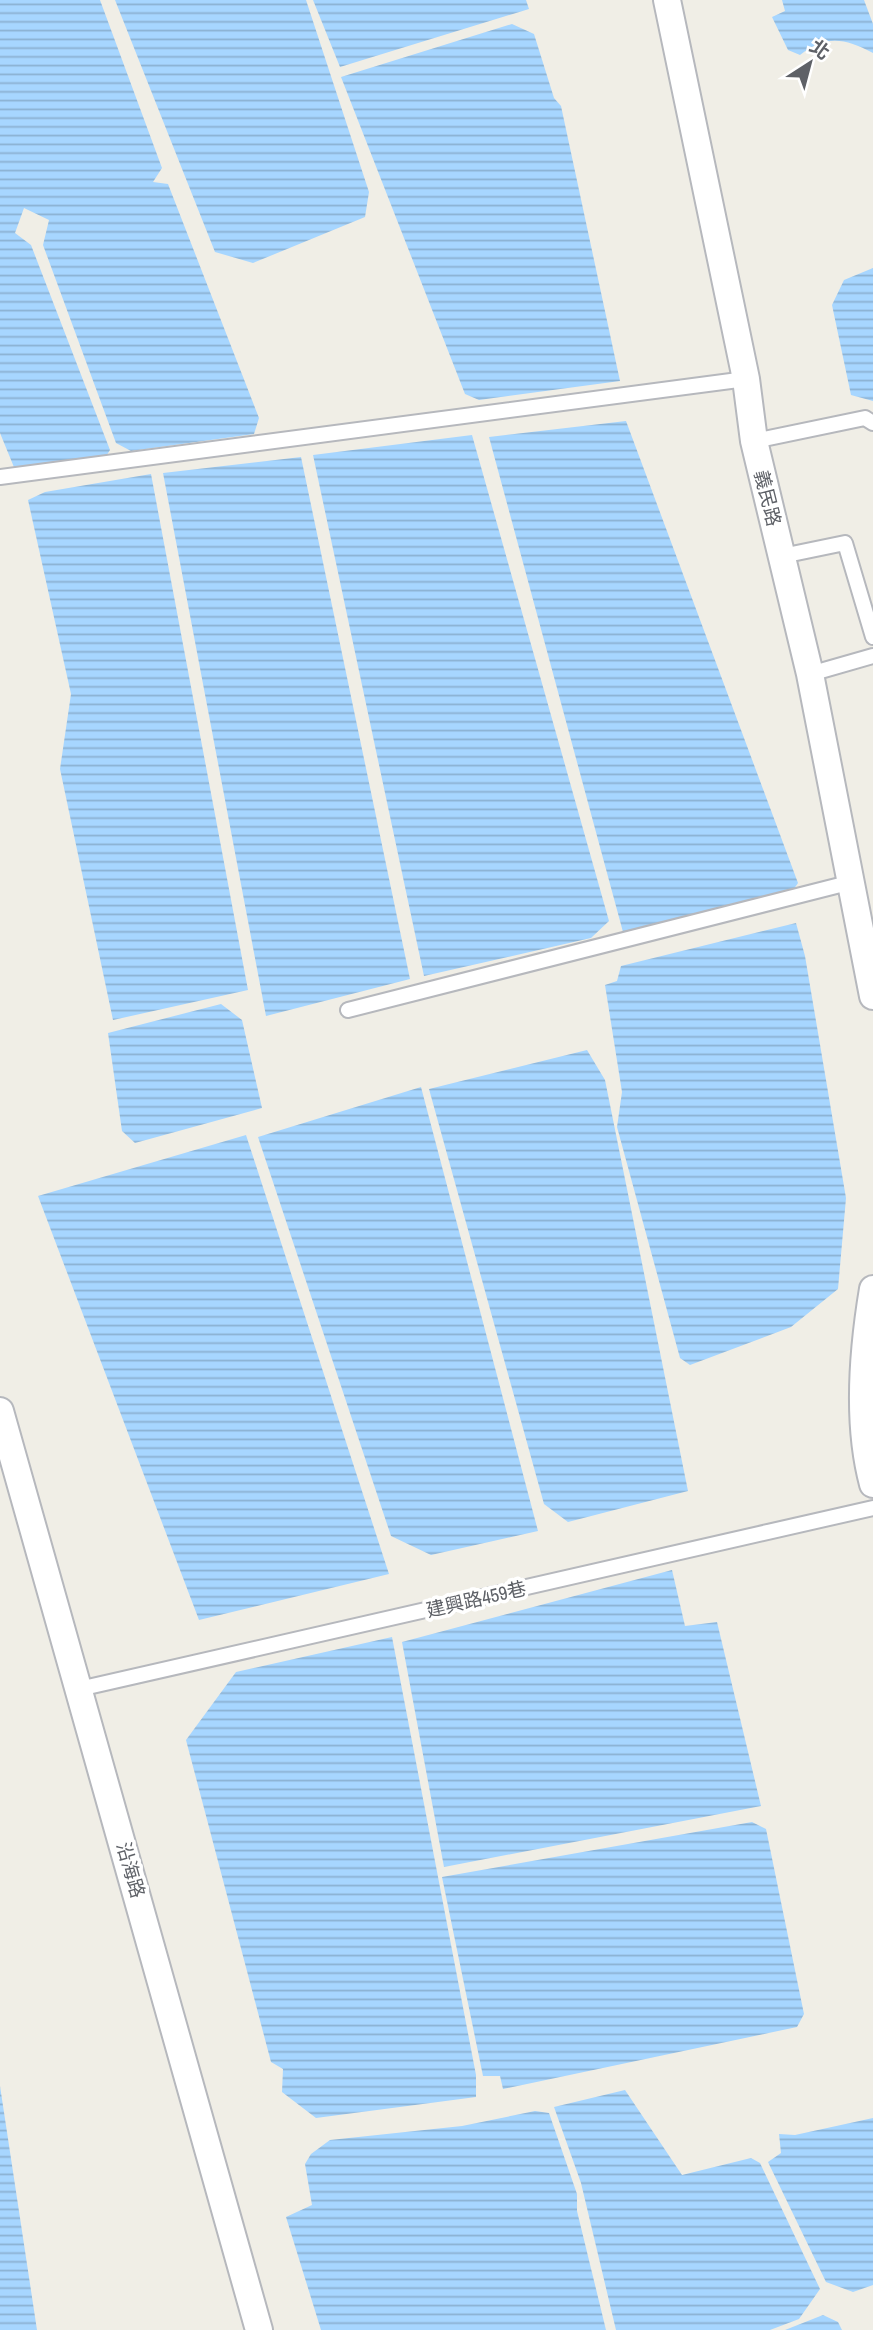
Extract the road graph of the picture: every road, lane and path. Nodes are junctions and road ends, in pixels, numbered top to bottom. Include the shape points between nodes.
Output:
1 (667, 0) edge
2 (746, 379) junction
3 (873, 423) edge
4 (754, 441) junction
5 (0, 477) edge
6 (782, 556) junction
7 (873, 637) edge
8 (873, 656) edge
9 (810, 674) junction
10 (852, 882) junction
11 (873, 996) edge
12 (348, 1010) dead end
13 (873, 1289) edge
14 (0, 1411) edge
15 (873, 1485) edge
16 (873, 1508) edge
17 (79, 1689) junction
18 (259, 2330) edge

1 - 2 street, 義民路
2 - 4 street, 義民路
2 - 5 lane
3 - 4 lane via 866,418
4 - 6 street, 義民路
6 - 7 lane via 845,543
6 - 9 street, 義民路
8 - 9 lane
9 - 10 street, 義民路
10 - 11 street, 義民路
10 - 12 lane
13 - 15 street via 863,1345 867,1462
14 - 17 street, 沿海路
16 - 17 lane, 建興路459巷
17 - 18 street, 沿海路

